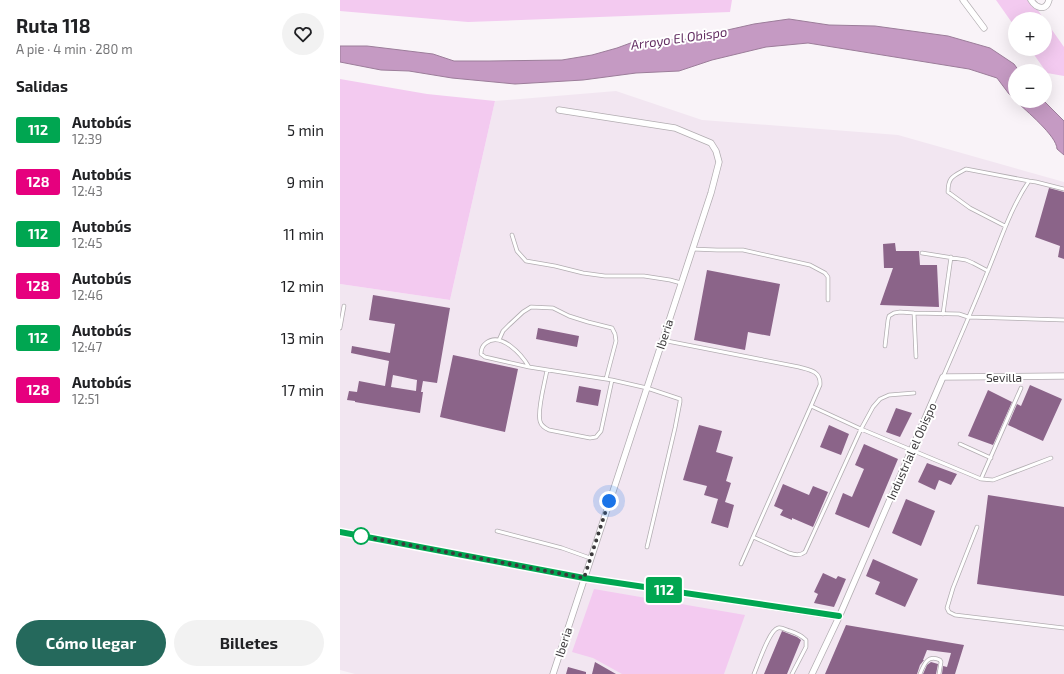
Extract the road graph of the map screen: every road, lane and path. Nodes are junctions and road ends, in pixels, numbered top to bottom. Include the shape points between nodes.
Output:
1 (963, 0) edge
2 (1031, 0) edge
3 (1049, 1) edge
4 (984, 28) dead end
5 (559, 110) dead end
6 (1029, 181) junction
7 (1064, 190) edge
8 (1005, 226) junction
9 (512, 235) dead end
10 (692, 249) junction
11 (922, 253) dead end
12 (951, 257) junction
13 (988, 271) junction
14 (681, 283) junction
15 (828, 300) dead end
16 (344, 306) dead end
17 (914, 314) junction
18 (943, 314) junction
19 (968, 317) junction
20 (1064, 320) edge
21 (340, 328) edge
22 (499, 340) junction
23 (662, 340) junction
24 (885, 346) dead end
25 (916, 357) dead end
26 (529, 367) junction
27 (547, 370) junction
28 (1064, 376) edge
29 (943, 377) junction
30 (606, 379) junction
31 (612, 380) junction
32 (647, 388) junction
33 (1021, 388) dead end
34 (914, 393) dead end
35 (811, 406) junction
36 (861, 429) junction
37 (960, 444) dead end
38 (911, 450) junction
39 (991, 458) junction
40 (1051, 458) dead end
41 (981, 479) junction
42 (977, 527) dead end
43 (497, 531) dead end
44 (340, 532) edge
45 (753, 537) junction
46 (647, 547) dead end
47 (590, 558) junction
48 (741, 564) dead end
49 (584, 578) junction
50 (839, 616) junction
51 (1064, 628) edge
52 (553, 674) edge
53 (754, 674) edge
54 (792, 674) edge
55 (812, 674) edge
56 (920, 674) edge
57 (939, 674) edge

1 - 4 street
2 - 3 street via 1039,7 1047,5
5 - 10 street, Iberia via 675,128 711,143 719,162
6 - 7 lane
6 - 8 lane, Industrial el Obispo
6 - 8 lane via 966,169 950,178 948,192 970,208
8 - 13 lane, Industrial el Obispo
9 - 14 lane via 517,252 526,261 583,273 644,276
10 - 14 street, Iberia
10 - 15 lane via 743,250 810,265 828,277
11 - 12 lane
12 - 13 lane via 966,260
12 - 18 lane
13 - 19 lane, Industrial el Obispo
14 - 23 street, Iberia
16 - 21 lane
17 - 18 lane
17 - 24 lane via 891,314 886,325
17 - 25 lane
18 - 19 lane
19 - 20 lane
19 - 29 lane, Industrial el Obispo
22 - 26 lane via 520,354
22 - 26 lane via 487,342 482,347 481,354
22 - 30 lane via 503,331 530,307 553,308 569,316 612,328 616,341
23 - 32 street, Iberia
23 - 35 lane via 814,371 819,376 820,385
26 - 27 lane
27 - 30 lane
27 - 31 lane via 540,423 549,430 590,438 596,437 601,431
28 - 29 street, Sevilla
29 - 38 street, Industrial el Obispo
30 - 31 lane
31 - 32 lane
32 - 46 lane via 680,399 676,428
32 - 47 street, Iberia
33 - 39 lane
34 - 36 lane via 893,394 880,399
35 - 36 lane
35 - 45 lane
36 - 38 lane
36 - 45 lane via 805,552 795,555
37 - 39 lane
38 - 41 lane
38 - 50 street, Industrial el Obispo
39 - 41 lane
40 - 41 lane via 993,480
42 - 51 lane via 953,588 947,608 949,612 955,615
43 - 47 lane
44 - 49 street
45 - 48 lane
47 - 49 street, Iberia
49 - 50 street
49 - 52 street, Iberia
50 - 55 street, Industrial el Obispo
53 - 54 lane via 772,632 782,628 806,640 806,647
56 - 57 lane via 926,662 934,658 941,662

